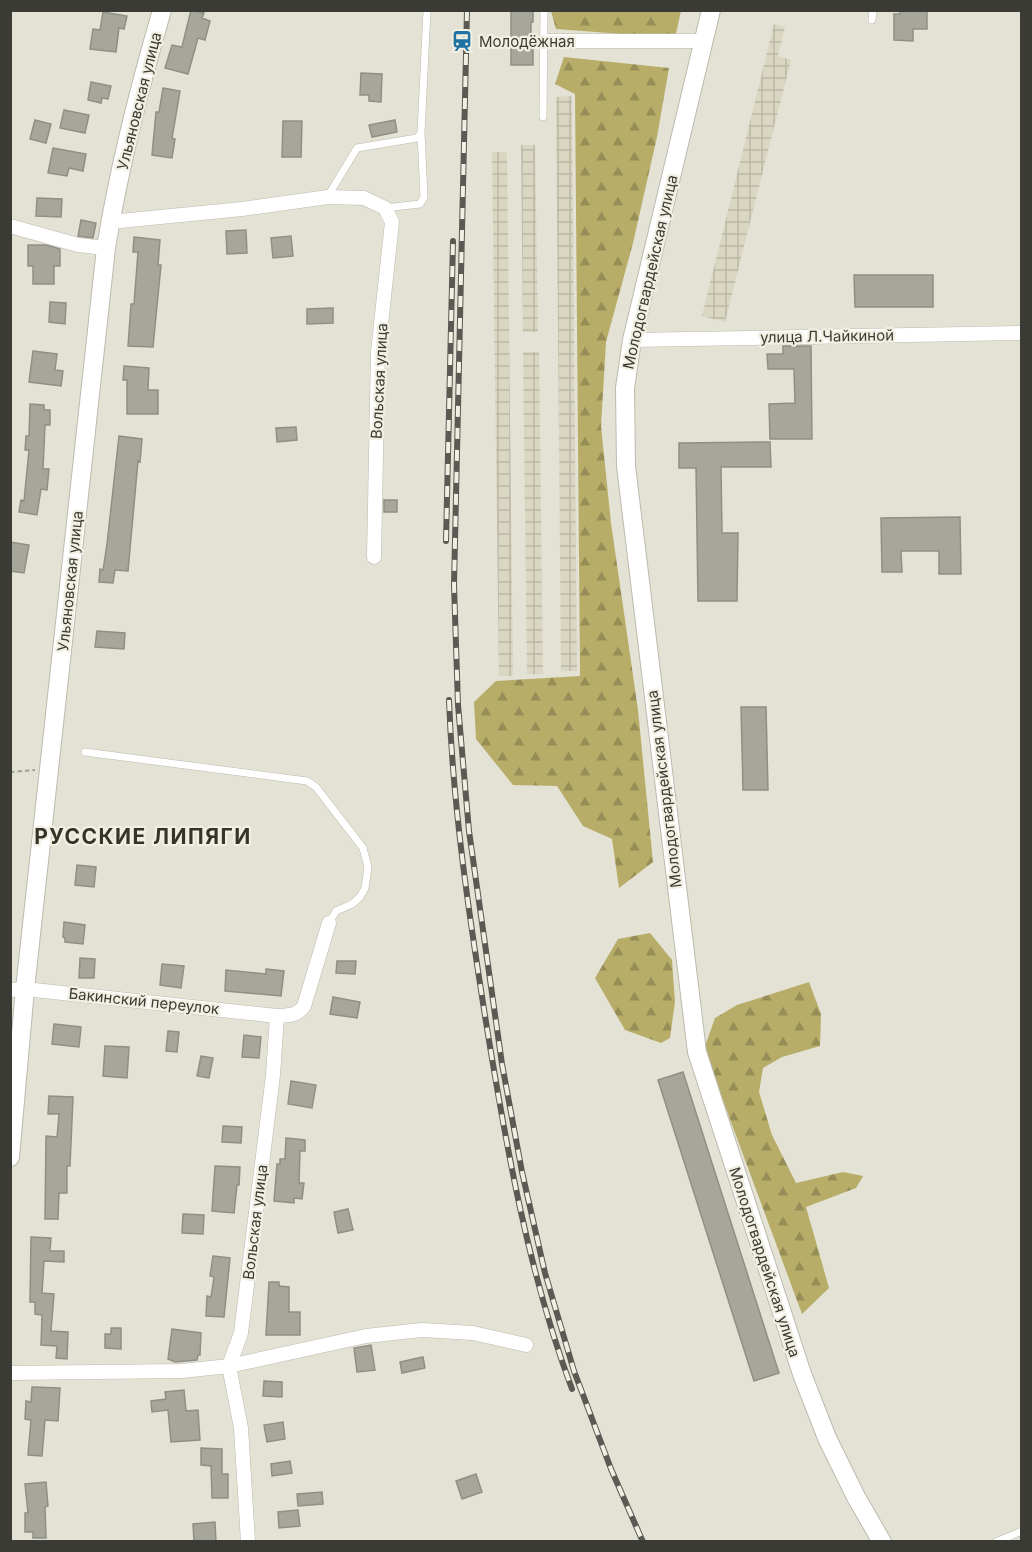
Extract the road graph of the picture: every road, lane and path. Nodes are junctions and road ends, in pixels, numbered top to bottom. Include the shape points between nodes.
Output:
1 (162, 10) edge
2 (427, 10) edge
3 (544, 10) edge
4 (711, 10) edge
5 (873, 10) edge
6 (872, 20) dead end
7 (545, 41) junction
8 (704, 41) junction
9 (543, 117) dead end
10 (421, 133) junction
11 (328, 197) junction
12 (385, 208) junction
13 (110, 222) junction
14 (10, 226) edge
15 (106, 248) junction
16 (1022, 333) edge
17 (632, 340) junction
18 (374, 557) dead end
19 (85, 752) dead end
20 (50, 769) junction
21 (10, 772) edge
22 (329, 923) joint
23 (18, 989) edge
24 (277, 1016) junction
25 (10, 1157) edge
26 (526, 1345) dead end
27 (229, 1366) junction
28 (10, 1373) edge
29 (1022, 1531) edge
30 (248, 1542) edge
31 (882, 1542) edge
32 (996, 1542) edge

1 - 13 street, Ульяновская улица via 139,90
2 - 10 lane
3 - 7 lane
4 - 8 street, Молодогвардейская улица
5 - 6 lane
7 - 8 street
7 - 9 lane
8 - 17 street, Молодогвардейская улица
10 - 11 lane via 417,138 357,148
10 - 12 lane via 424,197 420,204
11 - 12 street via 364,198
11 - 13 street
12 - 18 street, Вольская улица via 392,222 378,352
13 - 15 street, Ульяновская улица
14 - 15 street via 78,245
15 - 20 street, Ульяновская улица
16 - 17 street, улица Л.Чайкиной
17 - 31 street, Молодогвардейская улица via 625,388 626,466 697,1052 802,1374 832,1448
19 - 22 lane via 316,786 363,848 368,867 360,897 336,911
20 - 21 path
20 - 23 street, Ульяновская улица
22 - 24 street via 301,1012
23 - 24 street, Бакинский переулок
23 - 25 street, Ульяновская улица
24 - 27 street, Вольская улица via 241,1333
26 - 27 street via 473,1333 422,1330 366,1336
27 - 28 street via 182,1371
27 - 30 street via 241,1428
29 - 32 lane

